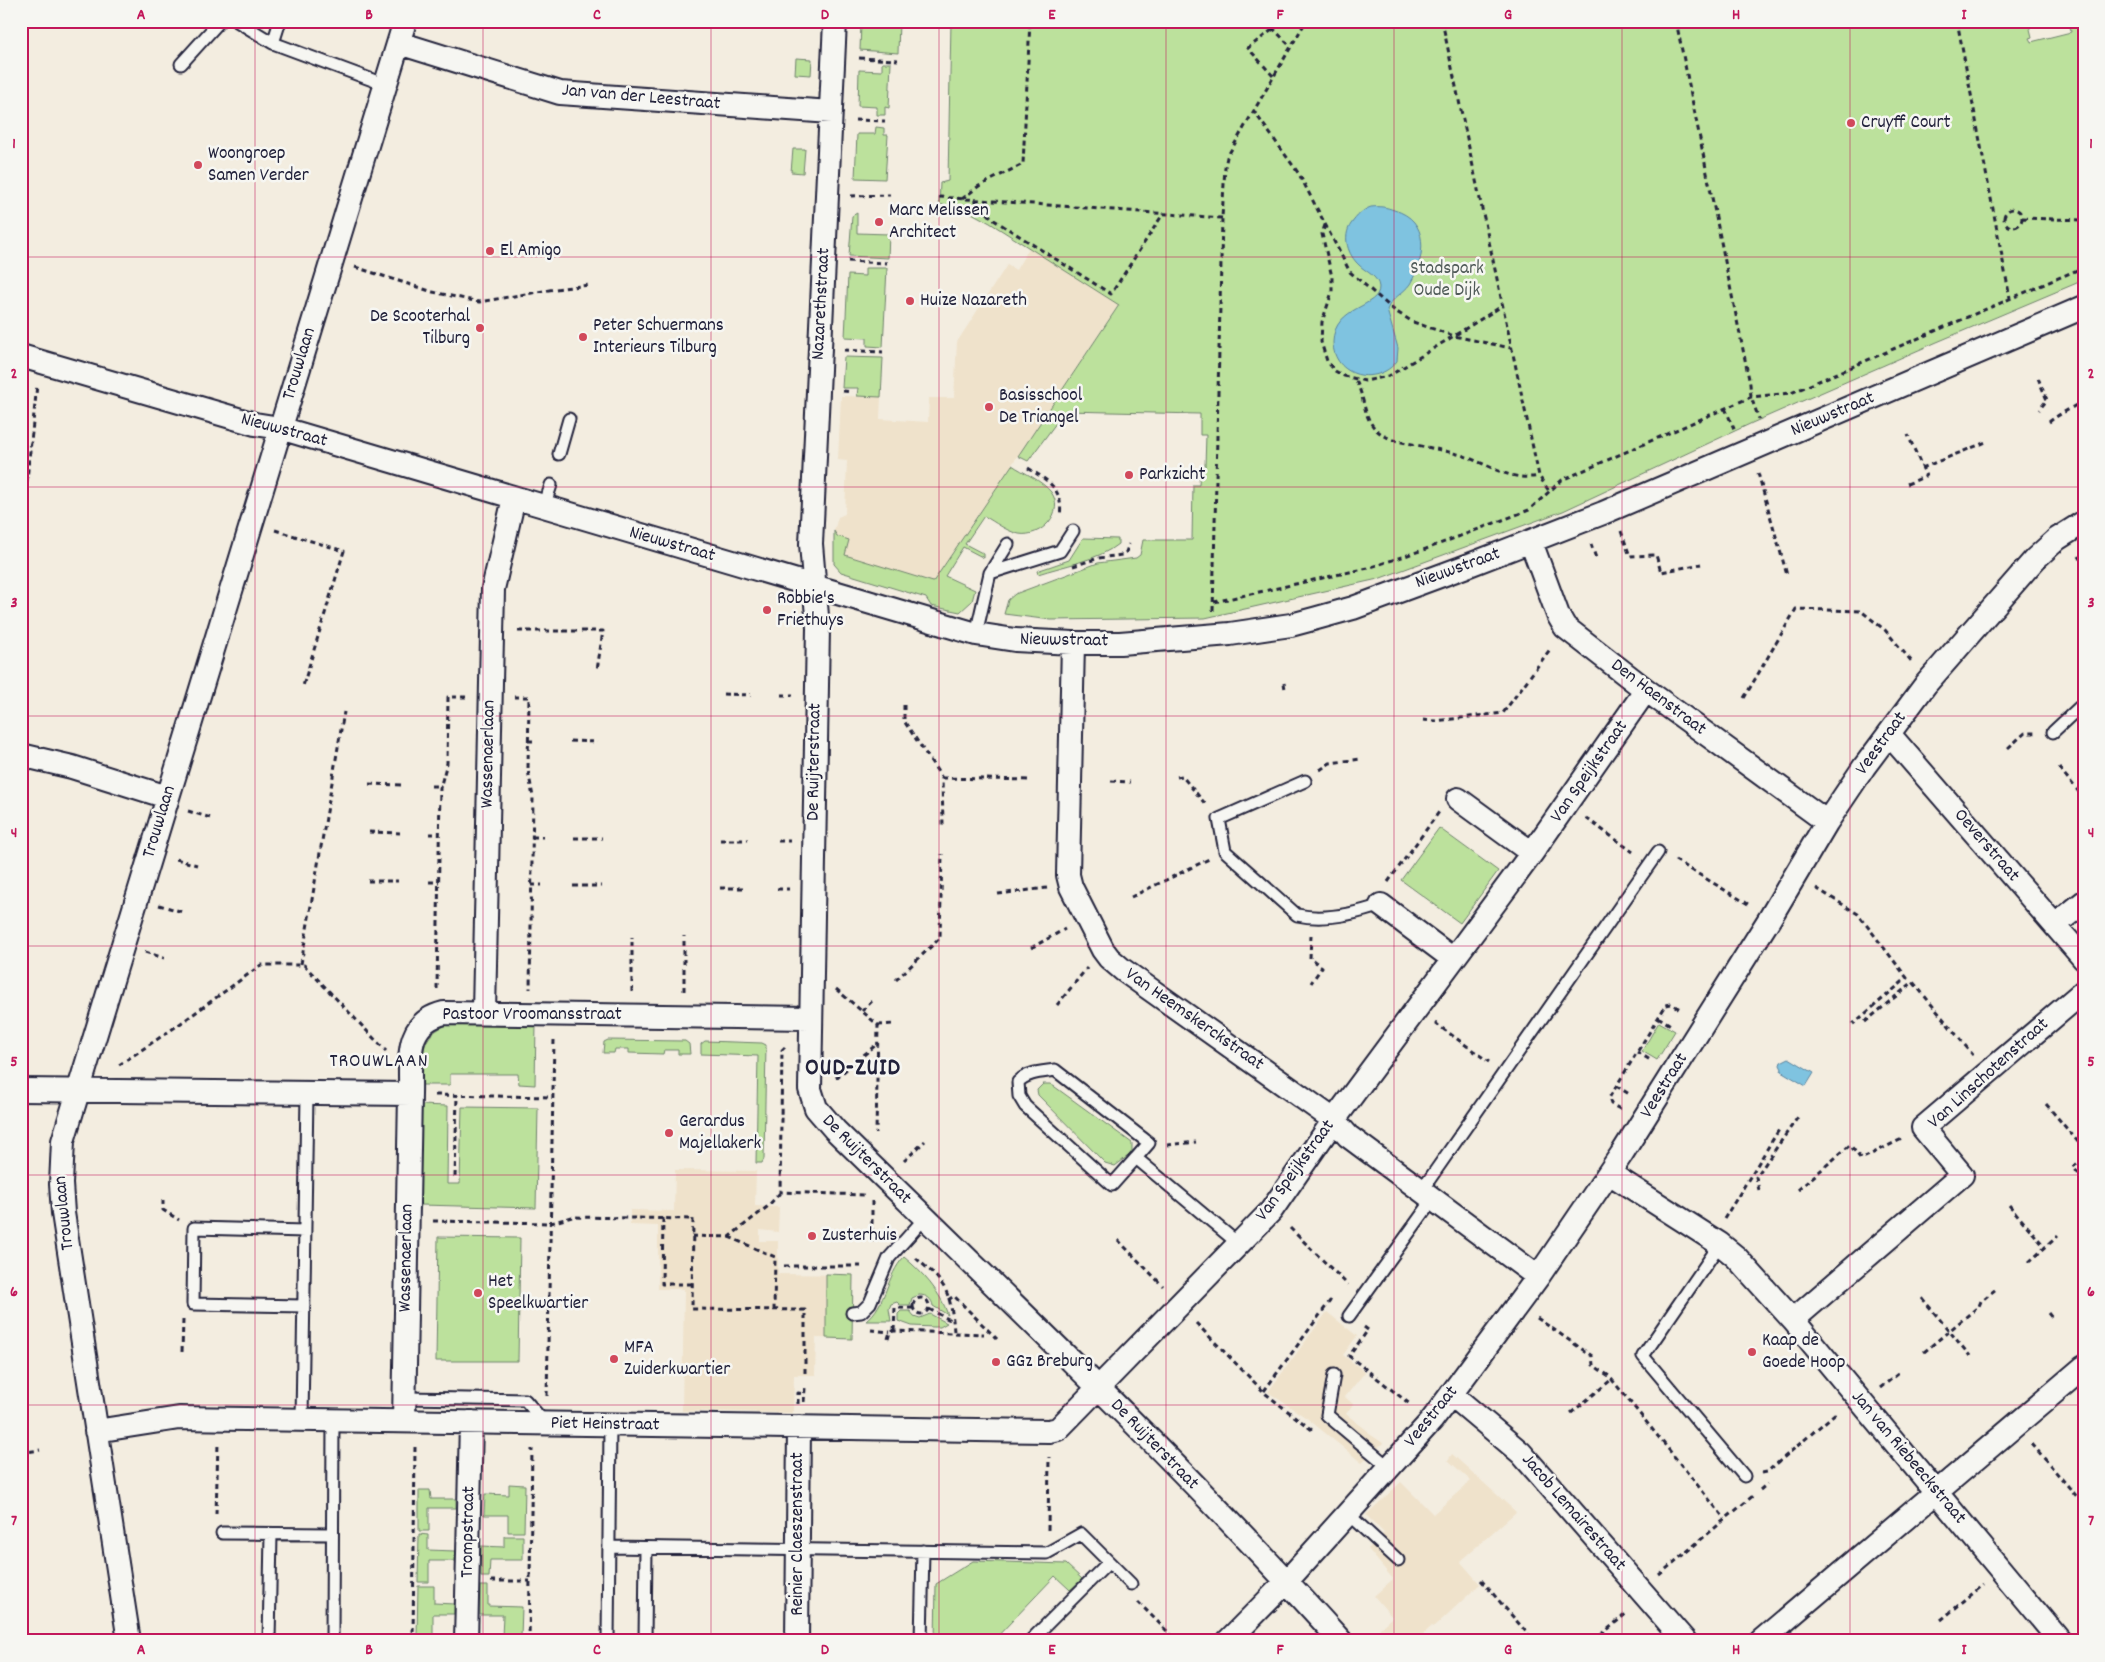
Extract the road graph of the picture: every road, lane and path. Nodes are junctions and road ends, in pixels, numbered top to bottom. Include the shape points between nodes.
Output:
1 (220, 21) edge
2 (237, 21) edge
3 (280, 21) edge
4 (405, 21) edge
5 (835, 21) edge
6 (1030, 21) edge
7 (1266, 21) edge
8 (1284, 21) edge
9 (1306, 21) edge
10 (1442, 21) edge
11 (1676, 21) edge
12 (1957, 21) edge
13 (1273, 29) junction
14 (273, 43) junction
15 (398, 43) junction
16 (1292, 47) junction
17 (888, 59) dead end
18 (898, 60) dead end
19 (181, 64) dead end
20 (1273, 76) junction
21 (386, 85) junction
22 (1253, 110) junction
23 (830, 112) junction
24 (876, 121) dead end
25 (885, 121) dead end
26 (890, 195) dead end
27 (939, 197) dead end
28 (827, 199) junction
29 (961, 199) junction
30 (974, 200) junction
31 (1164, 214) junction
32 (1222, 218) junction
33 (2022, 218) junction
34 (2004, 219) junction
35 (1996, 220) junction
36 (2084, 220) edge
37 (1325, 224) junction
38 (824, 259) junction
39 (333, 260) junction
40 (888, 262) dead end
41 (2084, 267) edge
42 (589, 285) dead end
43 (2010, 298) junction
44 (1502, 306) junction
45 (2084, 307) edge
46 (1454, 336) junction
47 (1511, 348) junction
48 (820, 349) junction
49 (883, 352) dead end
50 (32, 359) edge
51 (2038, 378) dead end
52 (1355, 380) junction
53 (1751, 397) junction
54 (2084, 399) edge
55 (2039, 410) dead end
56 (569, 419) dead end
57 (2049, 422) dead end
58 (280, 428) junction
59 (1908, 435) dead end
60 (1986, 442) dead end
61 (1759, 447) junction
62 (559, 454) dead end
63 (1028, 468) dead end
64 (1922, 468) junction
65 (1539, 476) junction
66 (1907, 484) dead end
67 (550, 485) dead end
68 (1548, 491) junction
69 (514, 498) junction
70 (544, 507) junction
71 (1613, 509) junction
72 (1060, 521) dead end
73 (2084, 522) edge
74 (251, 523) junction
75 (1074, 531) dead end
76 (21, 536) edge
77 (1531, 542) junction
78 (1008, 544) dead end
79 (1129, 544) dead end
80 (1701, 564) dead end
81 (1065, 569) dead end
82 (990, 573) junction
83 (1787, 575) dead end
84 (815, 587) junction
85 (1214, 602) junction
86 (1565, 627) junction
87 (492, 631) junction
88 (976, 634) junction
89 (1212, 636) junction
90 (1073, 644) junction
91 (597, 670) dead end
92 (1931, 678) junction
93 (1284, 682) dead end
94 (303, 686) dead end
95 (1285, 689) dead end
96 (1646, 690) junction
97 (723, 694) dead end
98 (751, 695) dead end
99 (1744, 698) dead end
100 (2084, 703) edge
101 (904, 705) dead end
102 (344, 712) dead end
103 (1423, 720) dead end
104 (2053, 732) joint
105 (1889, 734) junction
106 (528, 741) dead end
107 (537, 741) dead end
108 (570, 741) dead end
109 (598, 742) dead end
110 (2008, 748) dead end
111 (21, 755) edge
112 (1360, 759) dead end
113 (1330, 763) dead end
114 (2059, 768) dead end
115 (1177, 777) dead end
116 (942, 778) junction
117 (1029, 780) dead end
118 (1111, 781) dead end
119 (1305, 781) dead end
120 (1130, 782) dead end
121 (369, 784) dead end
122 (401, 785) dead end
123 (431, 786) dead end
124 (441, 786) dead end
125 (167, 797) junction
126 (2084, 798) edge
127 (1458, 799) joint
128 (1567, 805) junction
129 (1219, 819) junction
130 (1827, 822) junction
131 (943, 825) dead end
132 (369, 832) dead end
133 (400, 833) dead end
134 (429, 834) dead end
135 (439, 834) dead end
136 (532, 837) dead end
137 (543, 837) dead end
138 (574, 838) dead end
139 (602, 838) dead end
140 (720, 840) dead end
141 (748, 840) dead end
142 (1225, 852) junction
143 (1658, 852) joint
144 (1532, 853) junction
145 (942, 854) dead end
146 (1650, 864) junction
147 (1795, 876) junction
148 (368, 880) dead end
149 (398, 881) dead end
150 (428, 882) dead end
151 (439, 882) dead end
152 (531, 885) dead end
153 (542, 885) dead end
154 (1070, 885) junction
155 (573, 886) dead end
156 (601, 886) dead end
157 (720, 888) dead end
158 (746, 888) dead end
159 (998, 894) dead end
160 (1131, 897) dead end
161 (2084, 902) edge
162 (1381, 905) junction
163 (1311, 918) junction
164 (1770, 918) junction
165 (1087, 920) junction
166 (2055, 926) junction
167 (684, 936) dead end
168 (632, 937) dead end
169 (1031, 948) dead end
170 (1103, 950) junction
171 (1453, 959) junction
172 (2084, 959) edge
173 (301, 964) junction
174 (811, 968) junction
175 (896, 980) dead end
176 (1311, 983) dead end
177 (2084, 991) edge
178 (872, 1001) dead end
179 (1057, 1004) dead end
180 (1417, 1009) junction
181 (862, 1011) junction
182 (484, 1012) junction
183 (555, 1013) junction
184 (632, 1014) junction
185 (684, 1016) junction
186 (810, 1018) junction
187 (1865, 1022) dead end
188 (1704, 1023) junction
189 (894, 1024) dead end
190 (1853, 1024) dead end
191 (878, 1025) junction
192 (878, 1043) junction
193 (111, 1070) dead end
194 (1504, 1073) junction
195 (1988, 1073) junction
196 (410, 1086) junction
197 (21, 1090) edge
198 (78, 1091) junction
199 (307, 1094) junction
200 (457, 1095) junction
201 (554, 1097) junction
202 (812, 1098) junction
203 (2046, 1104) dead end
204 (1798, 1117) dead end
205 (1334, 1120) junction
206 (1641, 1124) junction
207 (1780, 1128) dead end
208 (1923, 1128) junction
209 (1149, 1142) junction
210 (1196, 1142) dead end
211 (2084, 1150) edge
212 (1136, 1158) junction
213 (2084, 1158) edge
214 (875, 1169) junction
215 (1609, 1173) junction
216 (455, 1177) dead end
217 (2084, 1180) edge
218 (1759, 1190) dead end
219 (1798, 1190) dead end
220 (780, 1192) junction
221 (1428, 1194) junction
222 (163, 1200) dead end
223 (2009, 1205) dead end
224 (1271, 1211) junction
225 (663, 1218) junction
226 (924, 1219) junction
227 (408, 1221) junction
228 (551, 1223) junction
229 (194, 1228) junction
230 (305, 1231) junction
231 (692, 1236) junction
232 (730, 1236) junction
233 (2058, 1236) dead end
234 (1118, 1240) dead end
235 (1715, 1241) junction
236 (1240, 1245) junction
237 (2045, 1248) junction
238 (878, 1251) dead end
239 (2029, 1262) dead end
240 (1538, 1277) junction
241 (692, 1284) junction
242 (1996, 1289) dead end
243 (1362, 1298) junction
244 (1922, 1298) dead end
245 (948, 1300) dead end
246 (193, 1304) junction
247 (1179, 1305) junction
248 (1518, 1305) junction
249 (304, 1306) junction
250 (913, 1308) junction
251 (928, 1309) junction
252 (774, 1310) junction
253 (852, 1313) dead end
254 (2048, 1313) dead end
255 (1350, 1316) junction
256 (2052, 1318) dead end
257 (1793, 1320) junction
258 (953, 1322) dead end
259 (866, 1330) dead end
260 (1949, 1330) junction
261 (892, 1331) junction
262 (984, 1334) dead end
263 (888, 1339) dead end
264 (999, 1341) dead end
265 (182, 1352) dead end
266 (1924, 1352) dead end
267 (1970, 1356) dead end
268 (2084, 1367) edge
269 (804, 1375) dead end
270 (1334, 1375) dead end
271 (1611, 1380) junction
272 (1098, 1387) junction
273 (804, 1388) dead end
274 (1264, 1391) junction
275 (1451, 1394) junction
276 (1856, 1396) junction
277 (405, 1398) junction
278 (804, 1402) dead end
279 (1571, 1413) dead end
280 (218, 1419) junction
281 (302, 1420) junction
282 (333, 1420) junction
283 (1432, 1420) junction
284 (410, 1421) junction
285 (471, 1422) junction
286 (540, 1424) junction
287 (2015, 1424) junction
288 (610, 1425) junction
289 (799, 1427) junction
290 (96, 1431) junction
291 (1049, 1431) junction
292 (1313, 1431) dead end
293 (40, 1450) dead end
294 (21, 1453) edge
295 (1390, 1468) junction
296 (1744, 1476) joint
297 (1767, 1484) dead end
298 (1936, 1492) junction
299 (2079, 1499) dead end
300 (1348, 1514) junction
301 (1725, 1519) junction
302 (222, 1533) joint
303 (271, 1534) junction
304 (332, 1534) junction
305 (609, 1547) junction
306 (646, 1548) junction
307 (798, 1549) junction
308 (923, 1551) junction
309 (1047, 1553) junction
310 (1398, 1560) dead end
311 (1109, 1562) junction
312 (2001, 1570) junction
313 (468, 1580) junction
314 (1481, 1580) dead end
315 (530, 1581) junction
316 (1287, 1581) junction
317 (1131, 1584) joint
318 (1643, 1594) junction
319 (1941, 1620) dead end
320 (130, 1641) edge
321 (269, 1641) edge
322 (332, 1641) edge
323 (413, 1641) edge
324 (466, 1641) edge
325 (529, 1641) edge
326 (608, 1641) edge
327 (645, 1641) edge
328 (798, 1641) edge
329 (921, 1641) edge
330 (1030, 1641) edge
331 (1177, 1641) edge
332 (1228, 1641) edge
333 (1341, 1641) edge
334 (1534, 1641) edge
335 (1594, 1641) edge
336 (1685, 1641) edge
337 (1761, 1641) edge
338 (2060, 1641) edge

1 - 19 lane
2 - 14 lane
3 - 14 lane
4 - 15 street, Trouwlaan
5 - 23 street, Nazarethstraat
6 - 29 path via 1023,164
7 - 13 path
8 - 13 path
9 - 16 path
10 - 44 path
11 - 53 path
12 - 35 path
13 - 16 path
13 - 20 path via 1248,48
14 - 21 lane
15 - 21 street, Trouwlaan
15 - 23 street, Jan van der Leestraat via 560,93
16 - 20 path
17 - 18 path
20 - 22 path
21 - 39 street, Trouwlaan
22 - 32 path via 1226,161
22 - 37 path via 1299,174
23 - 28 street, Nazarethstraat
24 - 25 path
26 - 28 path
27 - 29 path
28 - 38 street, Nazarethstraat
29 - 30 path
30 - 31 path
30 - 31 path via 994,220 1111,294
31 - 32 path
32 - 85 path
33 - 34 path via 2018,226 2012,227
33 - 34 path via 2021,212 2012,208 2007,210
33 - 36 path
34 - 35 path
35 - 43 path
37 - 46 path via 1350,272 1394,311 1413,322
37 - 52 path via 1322,234 1332,277 1332,292 1322,322 1323,352 1335,371
38 - 40 path
38 - 48 street, Nazarethstraat
39 - 42 path via 432,292 479,302
39 - 58 street, Trouwlaan
41 - 43 path
43 - 53 path via 1791,393
44 - 46 path
44 - 47 path
45 - 61 street, Nieuwstraat
46 - 47 path
46 - 52 path via 1389,376 1377,380
47 - 65 path
48 - 49 path
48 - 84 street, Nazarethstraat via 811,544
50 - 58 street, Nieuwstraat via 255,424
50 - 76 path via 38,382
51 - 55 path via 2047,400
52 - 65 path via 1369,423 1383,436 1462,456 1513,477
53 - 61 path
53 - 68 path via 1562,480
54 - 57 path
56 - 62 lane
58 - 69 street, Nieuwstraat
58 - 74 street, Trouwlaan
59 - 64 path
60 - 64 path
61 - 71 street, Nieuwstraat
61 - 83 path via 1764,491
63 - 72 path via 1052,484 1060,501
64 - 66 path via 1926,476
65 - 68 path
67 - 70 lane
68 - 85 path via 1529,510 1396,559
69 - 70 street, Nieuwstraat
69 - 87 street, Wassenaerlaan via 495,577
70 - 84 street, Nieuwstraat
71 - 77 street, Nieuwstraat
71 - 80 path via 1630,556 1656,555 1662,572
73 - 92 street, Veestraat via 2057,539 2036,559
74 - 94 path via 344,551
74 - 125 street, Trouwlaan
75 - 82 lane via 1060,551
77 - 86 street, Den Haenstraat
77 - 89 street, Nieuwstraat via 1318,618
78 - 82 lane
79 - 81 path via 1122,555 1099,558
82 - 88 lane
84 - 88 street, Nieuwstraat
84 - 174 street, De Ruijterstraat via 818,628
85 - 89 path
86 - 96 street, Den Haenstraat
86 - 103 path via 1504,713
87 - 91 path via 603,631
87 - 182 street, Wassenaerlaan
88 - 90 street, Nieuwstraat
89 - 90 street, Nieuwstraat
90 - 154 street, Van Heemskerckstraat
92 - 99 path via 1906,656 1885,630 1861,611 1796,610
92 - 105 street, Veestraat
93 - 95 path
96 - 128 street, Van Speijkstraat
96 - 130 street, Den Haenstraat
97 - 98 path
100 - 104 lane
101 - 116 path via 904,721
102 - 173 path
104 - 110 path via 2025,733
105 - 130 street, Veestraat
105 - 166 street, Oeverstraat
106 - 107 path
108 - 109 path
111 - 125 street via 72,767
112 - 113 path
114 - 126 path
115 - 129 path via 1182,776
116 - 117 path
116 - 131 path
118 - 120 path
119 - 129 lane
121 - 122 path
123 - 124 path
125 - 198 street, Trouwlaan
127 - 144 street
127 - 162 path via 1446,801 1380,893
128 - 144 street, Van Speijkstraat
128 - 146 path
129 - 142 lane
130 - 147 street, Veestraat
132 - 133 path
134 - 135 path
136 - 137 path
138 - 139 path
140 - 141 path
142 - 160 path
142 - 163 lane via 1297,915
143 - 146 lane
143 - 164 path
144 - 171 street, Van Speijkstraat
145 - 175 path via 940,938
146 - 194 lane
147 - 164 street, Veestraat
147 - 190 path via 1858,914 1908,978
148 - 149 path
150 - 151 path
152 - 153 path
154 - 159 path
154 - 165 street, Van Heemskerckstraat
155 - 156 path
157 - 158 path
161 - 166 street
162 - 163 lane via 1360,912
162 - 171 street
163 - 176 path via 1310,958 1322,967
164 - 188 street, Veestraat
165 - 169 path
165 - 170 street, Van Heemskerckstraat
166 - 172 street, Oeverstraat
167 - 185 path
168 - 184 path
170 - 179 path
170 - 205 street, Van Heemskerckstraat via 1123,970
171 - 180 street, Van Speijkstraat
173 - 193 path via 261,964
173 - 196 path
174 - 181 path
174 - 186 street, De Ruijterstraat
177 - 195 street, Van Linschotenstraat
178 - 181 path
180 - 194 path
180 - 205 street, Van Speijkstraat
181 - 191 path
182 - 183 street, Pastoor Vroomansstraat
182 - 196 street, Pastoor Vroomansstraat via 444,1013 422,1022 412,1044
183 - 184 street, Pastoor Vroomansstraat
183 - 201 path
184 - 185 street, Pastoor Vroomansstraat
185 - 186 street, Pastoor Vroomansstraat
186 - 202 street, De Ruijterstraat
186 - 220 path via 782,1050
187 - 195 path via 1913,982
188 - 206 street, Veestraat
188 - 206 path via 1666,1004 1646,1033 1609,1098 1611,1104
189 - 191 path
191 - 192 path
192 - 202 path
192 - 214 path
194 - 221 lane
195 - 208 street, Van Linschotenstraat
196 - 199 street
196 - 200 path
196 - 227 street, Wassenaerlaan
197 - 198 street
198 - 199 street
198 - 290 street, Trouwlaan via 63,1141 60,1184
199 - 230 lane
200 - 201 path
200 - 216 path
201 - 228 path
202 - 214 street, De Ruijterstraat via 821,1115
203 - 211 path
204 - 218 path via 1756,1177
205 - 221 street, Van Heemskerckstraat via 1348,1136
205 - 224 street, Van Speijkstraat
206 - 215 street, Veestraat
207 - 235 path
208 - 219 path via 1861,1159 1850,1145
208 - 257 street, Van Linschotenstraat via 1962,1175
209 - 210 path via 1172,1145
209 - 212 lane
209 - 212 lane via 1055,1070 1029,1074 1018,1082 1018,1096 1025,1106 1112,1185
212 - 236 lane
213 - 217 path via 2072,1167
214 - 226 street, De Ruijterstraat
215 - 235 street, Jan van Riebeeckstraat
215 - 240 street, Veestraat
220 - 232 path via 767,1207
220 - 238 path via 873,1195 872,1239
221 - 240 street, Van Heemskerckstraat
221 - 243 lane
222 - 229 path via 163,1210
223 - 237 path
224 - 236 street, Van Speijkstraat
224 - 243 path
225 - 228 path via 572,1218
225 - 231 path via 693,1219
225 - 241 path via 662,1284
226 - 253 lane via 890,1258 870,1303 861,1312
226 - 272 street, De Ruijterstraat
227 - 228 path
227 - 277 street, Wassenaerlaan
228 - 286 path
229 - 230 lane
229 - 246 lane
230 - 249 lane
231 - 232 path
231 - 241 path
232 - 252 path via 775,1256
233 - 237 path
234 - 247 path
235 - 257 street, Jan van Riebeeckstraat via 1736,1257
235 - 296 lane via 1642,1356
236 - 247 street, Van Speijkstraat
237 - 239 path
240 - 248 street, Veestraat
241 - 252 path via 692,1309
242 - 260 path
243 - 255 lane
244 - 260 path
245 - 264 path via 954,1296
246 - 249 lane
246 - 265 path via 182,1321
247 - 272 street, Van Speijkstraat
247 - 274 path
248 - 271 path via 1592,1356 1593,1365
248 - 275 street, Veestraat
249 - 281 lane
250 - 251 path via 921,1314
250 - 251 path via 916,1301 923,1299
250 - 261 path via 894,1308
251 - 258 path
252 - 269 path via 804,1310
254 - 256 path
255 - 274 path via 1330,1301
255 - 283 path via 1368,1330 1349,1356
257 - 276 street, Jan van Riebeeckstraat
259 - 261 path
260 - 266 path
260 - 267 path
261 - 262 path
261 - 263 path
268 - 287 street
270 - 295 lane via 1327,1415
271 - 279 path
271 - 301 path
272 - 291 street via 1061,1426
272 - 316 street, De Ruijterstraat
273 - 278 path
274 - 292 path
275 - 283 street, Veestraat
275 - 318 street, Jacob Lemairestraat via 1521,1453
276 - 296 path via 1767,1472
276 - 298 street, Jan van Riebeeckstraat
277 - 284 street, Wassenaerlaan
277 - 286 lane via 525,1400
280 - 281 street, Piet Heinstraat
280 - 290 street, Piet Heinstraat via 169,1419
280 - 302 path via 216,1526
281 - 282 street, Piet Heinstraat
282 - 284 street, Piet Heinstraat
282 - 304 lane
283 - 295 street, Veestraat
284 - 285 street, Piet Heinstraat
284 - 323 path
285 - 286 street, Piet Heinstraat
285 - 313 street, Trompstraat
286 - 288 street, Piet Heinstraat
286 - 315 path
287 - 298 street
287 - 299 path
288 - 289 street, Piet Heinstraat
288 - 305 lane
289 - 291 street, Piet Heinstraat
289 - 307 street, Reinier Claeszenstraat
290 - 320 street, Trouwlaan
291 - 309 path
293 - 294 path
295 - 300 street, Veestraat
297 - 301 path
298 - 312 street, Jan van Riebeeckstraat
298 - 337 street
300 - 310 lane
300 - 316 street, Veestraat
301 - 318 path
302 - 303 lane
303 - 304 lane
303 - 321 lane
304 - 322 lane
305 - 306 lane
305 - 326 lane
306 - 307 lane
306 - 327 lane
307 - 308 lane
307 - 328 street, Reinier Claeszenstraat
308 - 309 lane
308 - 329 lane
309 - 311 lane via 1081,1534
311 - 317 lane
311 - 330 lane
312 - 319 path
312 - 338 street, Jan van Riebeeckstraat
313 - 315 path
313 - 324 street, Trompstraat
314 - 334 path
315 - 325 path
316 - 332 street, Veestraat
316 - 333 street, De Ruijterstraat
317 - 331 path via 1131,1595
318 - 335 path
318 - 336 street, Jacob Lemairestraat

